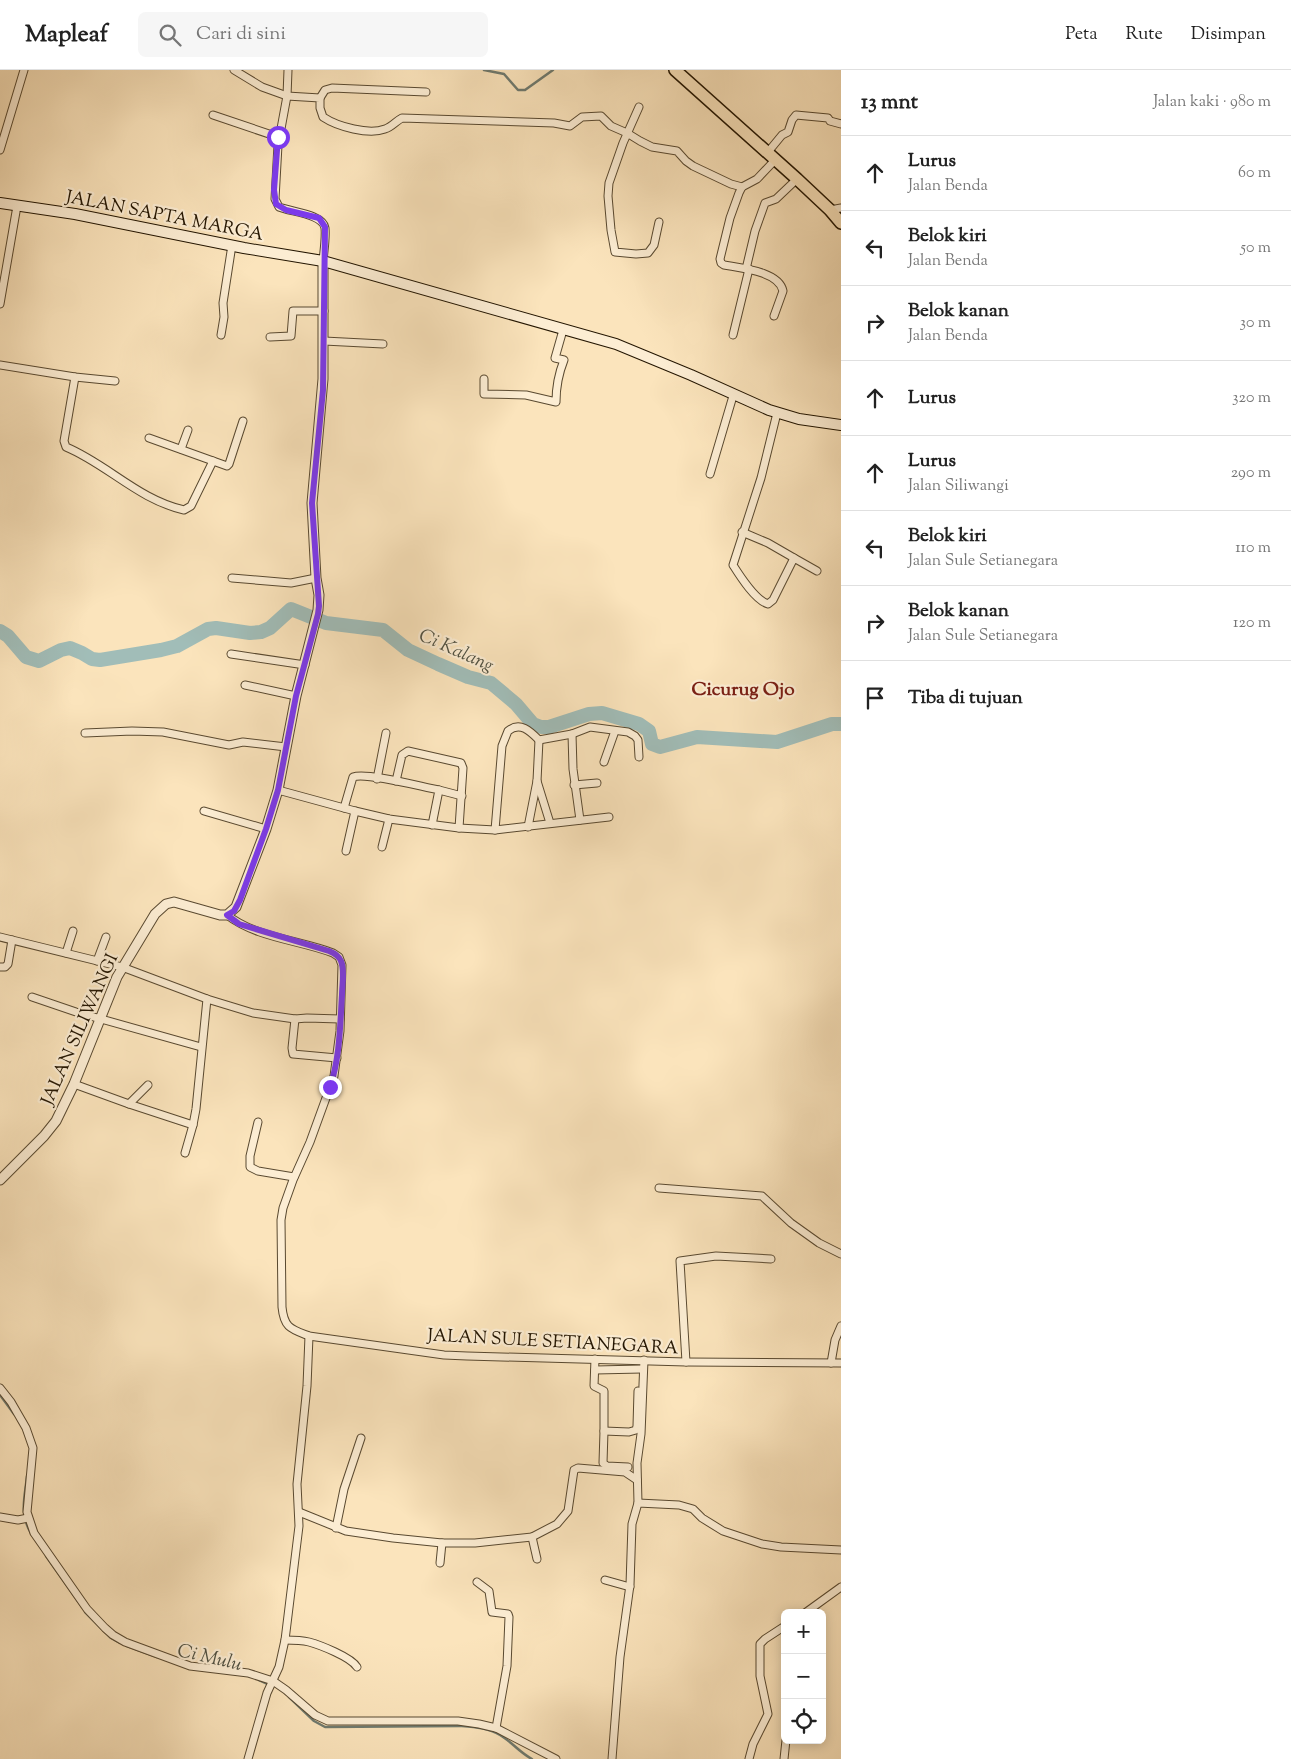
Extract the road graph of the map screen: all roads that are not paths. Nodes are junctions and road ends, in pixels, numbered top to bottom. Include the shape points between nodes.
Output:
1 (24, 70) edge
2 (234, 70) edge
3 (288, 70) edge
4 (676, 70) edge
5 (426, 92) dead end
6 (287, 96) junction
7 (320, 98) junction
8 (639, 107) dead end
9 (213, 115) dead end
10 (841, 124) edge
11 (627, 133) junction
12 (278, 137) junction
13 (0, 150) edge
14 (772, 156) junction
15 (797, 179) junction
16 (742, 187) junction
17 (0, 203) edge
18 (17, 206) junction
19 (836, 209) edge
20 (659, 222) dead end
21 (841, 223) edge
22 (232, 245) junction
23 (4, 260) edge
24 (323, 261) junction
25 (748, 269) junction
26 (0, 304) edge
27 (324, 311) junction
28 (774, 316) dead end
29 (563, 330) junction
30 (733, 335) dead end
31 (221, 336) dead end
32 (270, 337) dead end
33 (324, 341) junction
34 (383, 344) dead end
35 (0, 365) edge
36 (76, 377) junction
37 (484, 379) dead end
38 (115, 381) dead end
39 (733, 396) junction
40 (776, 413) junction
41 (243, 421) dead end
42 (841, 425) edge
43 (188, 430) dead end
44 (148, 438) dead end
45 (181, 449) junction
46 (213, 461) junction
47 (710, 474) dead end
48 (742, 532) junction
49 (794, 558) junction
50 (817, 571) dead end
51 (232, 578) dead end
52 (316, 578) junction
53 (231, 654) dead end
54 (305, 665) junction
55 (245, 685) dead end
56 (296, 696) junction
57 (614, 731) junction
58 (85, 733) dead end
59 (386, 733) dead end
60 (572, 734) junction
61 (539, 740) junction
62 (286, 747) junction
63 (639, 757) dead end
64 (604, 762) dead end
65 (377, 779) junction
66 (396, 781) junction
67 (537, 781) junction
68 (597, 783) dead end
69 (574, 785) junction
70 (278, 790) junction
71 (438, 790) junction
72 (462, 796) junction
73 (344, 808) junction
74 (204, 811) dead end
75 (355, 811) junction
76 (609, 817) dead end
77 (389, 819) junction
78 (580, 820) junction
79 (550, 823) junction
80 (432, 825) junction
81 (528, 826) junction
82 (459, 828) junction
83 (266, 829) junction
84 (495, 830) junction
85 (382, 847) dead end
86 (346, 851) dead end
87 (227, 915) junction
88 (73, 931) dead end
89 (0, 937) edge
90 (106, 937) dead end
91 (12, 940) junction
92 (66, 953) junction
93 (97, 960) junction
94 (0, 967) edge
95 (122, 968) junction
96 (32, 997) dead end
97 (207, 999) junction
98 (99, 1018) junction
99 (295, 1019) junction
100 (340, 1019) junction
101 (201, 1047) junction
102 (337, 1058) junction
103 (74, 1084) junction
104 (148, 1085) dead end
105 (129, 1104) junction
106 (258, 1122) dead end
107 (193, 1126) junction
108 (185, 1153) dead end
109 (294, 1177) junction
110 (0, 1180) edge
111 (659, 1188) dead end
112 (841, 1254) edge
113 (771, 1259) dead end
114 (841, 1326) edge
115 (309, 1336) junction
116 (595, 1359) junction
117 (644, 1360) junction
118 (686, 1362) junction
119 (831, 1363) junction
120 (841, 1363) edge
121 (642, 1369) dead end
122 (595, 1370) junction
123 (0, 1388) edge
124 (638, 1391) dead end
125 (604, 1431) junction
126 (361, 1438) dead end
127 (628, 1467) dead end
128 (637, 1480) junction
129 (638, 1503) junction
130 (299, 1512) junction
131 (0, 1518) edge
132 (28, 1518) junction
133 (336, 1528) junction
134 (532, 1537) junction
135 (442, 1543) junction
136 (841, 1550) edge
137 (537, 1558) dead end
138 (440, 1562) dead end
139 (605, 1580) dead end
140 (477, 1582) dead end
141 (841, 1587) edge
142 (630, 1588) junction
143 (811, 1609) edge
144 (781, 1629) edge
145 (285, 1640) junction
146 (357, 1667) dead end
147 (271, 1685) junction
148 (496, 1728) junction
149 (786, 1744) edge
150 (544, 1756) edge
151 (248, 1759) edge
152 (556, 1759) edge
153 (612, 1759) edge
154 (748, 1759) edge
155 (784, 1759) edge

1 - 13 street
2 - 6 street via 262,87
3 - 6 street
4 - 14 main road
5 - 7 street via 332,88 325,90
6 - 7 street
6 - 12 street
7 - 11 street via 323,117 354,129 383,130 402,118 570,126 582,118 600,116
8 - 11 street
9 - 12 street
10 - 14 street via 828,118 796,115
11 - 16 street via 650,146 677,151 689,164
11 - 20 street via 609,183 615,252 648,253 654,245
12 - 24 street via 276,204 321,220 325,227
14 - 15 main road
14 - 16 street via 757,179
15 - 19 main road
15 - 25 street via 774,200 766,201
16 - 25 street via 732,209 720,259 724,265
17 - 18 main road, JALAN SAPTA MARGA
18 - 22 main road, JALAN SAPTA MARGA
18 - 23 street
19 - 21 main road
22 - 24 main road, JALAN SAPTA MARGA
22 - 31 street
23 - 26 street
24 - 27 street
24 - 29 main road, JALAN SAPTA MARGA
25 - 28 street via 767,275 782,287
25 - 30 street
27 - 32 street via 293,311 291,336
27 - 33 street
29 - 37 street via 555,358 564,360 556,402 526,395 484,394
29 - 39 main road, JALAN SAPTA MARGA via 632,350
33 - 34 street
33 - 52 street via 322,400 312,495
35 - 36 street
36 - 38 street
36 - 46 street via 64,441 66,448 153,498 184,510 191,506
39 - 40 main road, JALAN SAPTA MARGA
39 - 47 street
40 - 42 main road, JALAN SAPTA MARGA
40 - 48 street via 761,478
41 - 46 street via 230,464 225,466
43 - 45 street
44 - 45 street
45 - 46 street
48 - 49 street
48 - 49 street via 733,565 764,603 772,602
49 - 50 street
51 - 52 street via 291,583
52 - 54 street via 319,595 317,616
53 - 54 street
54 - 56 street
55 - 56 street
56 - 62 street
57 - 60 street via 590,726
57 - 63 street via 621,730 635,736
57 - 64 street
58 - 62 street via 163,732 230,745 246,742
59 - 65 street
60 - 61 street
60 - 69 street
61 - 67 street
61 - 84 street via 521,727 506,734 502,746
62 - 70 street
65 - 66 street
65 - 73 street via 353,778
66 - 71 street
66 - 72 street via 406,751 454,760 463,766
67 - 79 street
67 - 81 street
68 - 69 street
69 - 78 street
70 - 73 street
70 - 83 street
71 - 72 street
71 - 80 street
72 - 82 street
73 - 75 street
74 - 83 street
75 - 77 street
75 - 86 street
76 - 78 street
77 - 80 street
77 - 85 street
78 - 79 street
79 - 81 street
80 - 82 street
81 - 84 street
82 - 84 street
83 - 87 street via 240,900 234,911
87 - 95 street, JALAN SILIWANGI via 177,902 166,904 152,918
87 - 100 street, JALAN SULE SETIANEGARA via 253,930 337,955 342,968
88 - 92 street
89 - 91 street
90 - 93 street
91 - 92 street
91 - 94 street via 8,965
92 - 93 street
93 - 95 street
95 - 97 street
95 - 98 street, JALAN SILIWANGI
96 - 98 street
97 - 99 street via 253,1013
97 - 101 street
98 - 101 street
98 - 103 street, JALAN SILIWANGI
99 - 100 street
99 - 102 street via 293,1054
100 - 102 street, JALAN SULE SETIANEGARA
101 - 107 street
102 - 109 street, JALAN SULE SETIANEGARA via 327,1096
103 - 105 street
103 - 110 street, JALAN SILIWANGI via 50,1129
104 - 105 street
105 - 107 street
106 - 109 street via 250,1167
107 - 108 street
109 - 115 street, JALAN SULE SETIANEGARA via 282,1213 282,1307 289,1328
111 - 112 street via 762,1196 819,1244
113 - 118 street via 716,1256 680,1261
114 - 119 street
115 - 116 street, JALAN SULE SETIANEGARA via 444,1355
115 - 130 street via 297,1484
116 - 117 street, JALAN SULE SETIANEGARA
116 - 122 street
117 - 118 street, JALAN SULE SETIANEGARA
117 - 128 street
118 - 119 street, JALAN SULE SETIANEGARA
119 - 120 street, JALAN SULE SETIANEGARA
121 - 122 street
122 - 125 street via 594,1386 604,1391
123 - 132 street via 26,1428 33,1448
124 - 125 street via 636,1430
125 - 127 street via 604,1465
126 - 133 street via 344,1489
128 - 129 street
128 - 134 street via 626,1472 574,1470 568,1512 557,1524
129 - 136 street via 679,1504 694,1508 702,1518 723,1531 762,1544
129 - 142 street via 632,1528
130 - 133 street
130 - 145 street
131 - 132 street
132 - 147 street via 34,1533 67,1582 113,1634 125,1642 190,1666 243,1672
133 - 135 street via 356,1534
134 - 135 street
134 - 137 street
135 - 138 street
139 - 142 street
140 - 148 street via 489,1592 492,1612 510,1617 507,1666
141 - 143 street
142 - 153 street via 620,1657
144 - 154 street via 760,1644 760,1676 768,1714
145 - 146 street via 310,1642 345,1657
145 - 147 street
147 - 148 street via 286,1690 315,1715 332,1722 458,1721
147 - 151 street
148 - 150 street
149 - 155 street
150 - 152 street

